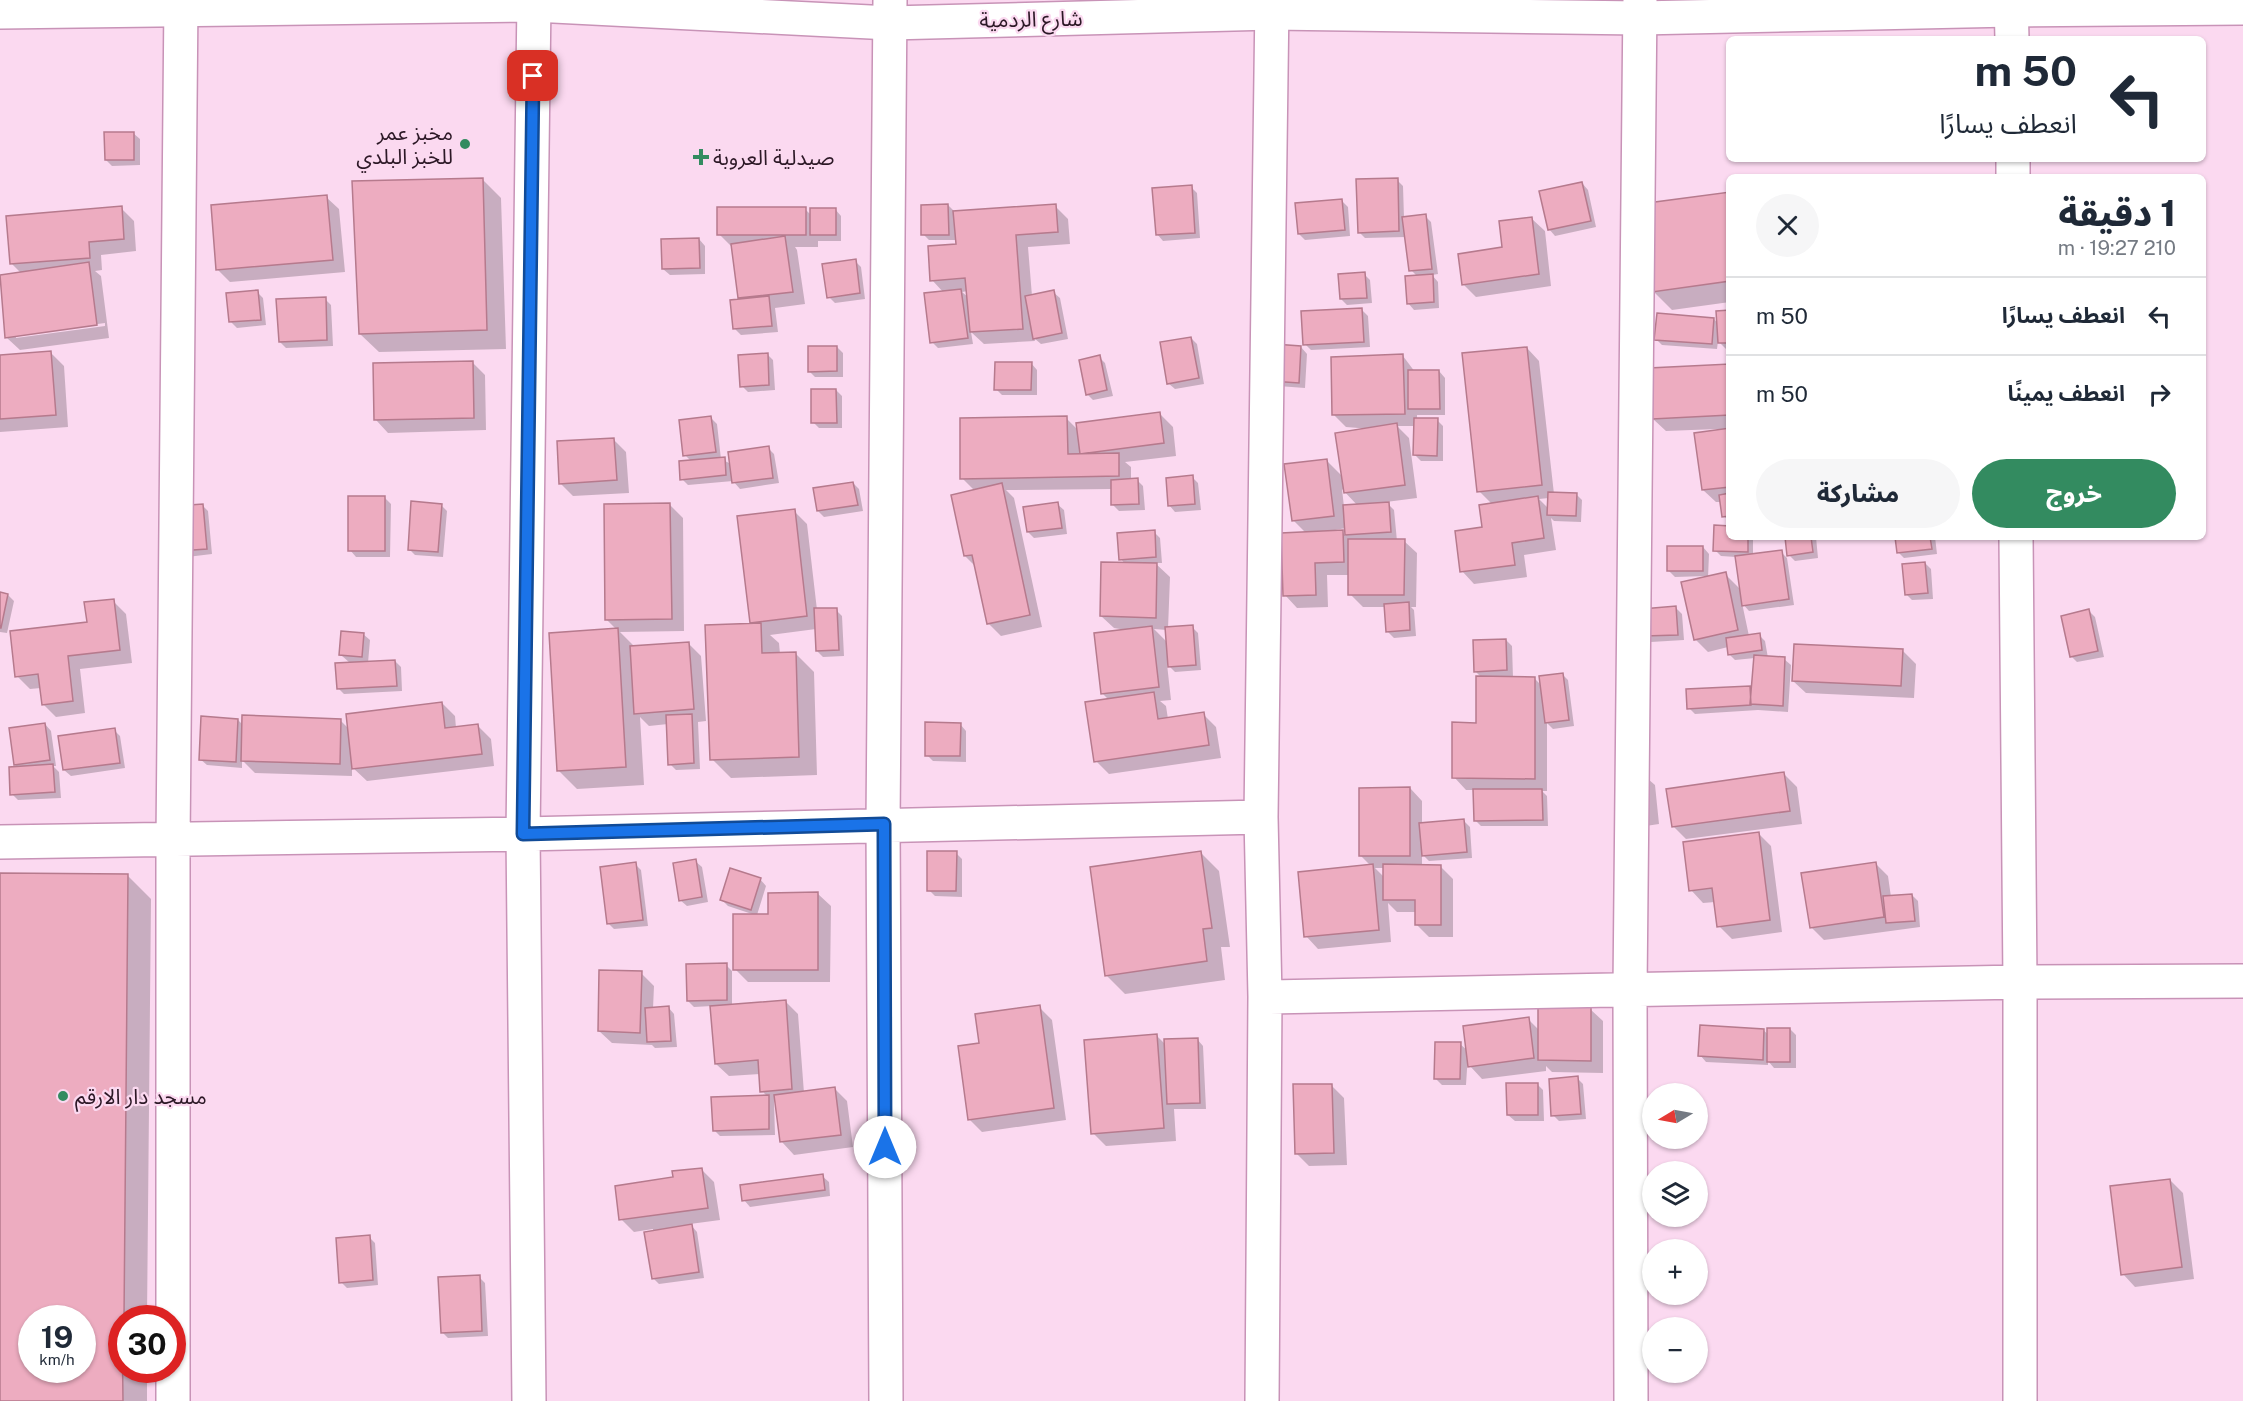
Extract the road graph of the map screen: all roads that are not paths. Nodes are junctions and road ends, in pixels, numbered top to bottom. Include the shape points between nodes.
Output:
1 (534, 2) edge
2 (181, 4) edge
3 (1272, 7) edge
4 (2243, 8) edge
5 (1640, 9) edge
6 (890, 11) edge
7 (0, 12) edge
8 (2012, 16) edge
9 (2016, 540) edge
10 (1261, 817) junction
11 (884, 824) junction
12 (523, 834) junction
13 (173, 841) junction
14 (0, 842) edge
15 (2243, 981) edge
16 (2020, 982) junction
17 (1630, 989) junction
18 (1265, 997) junction
19 (173, 1401) edge
20 (529, 1401) edge
21 (886, 1401) edge
22 (1262, 1401) edge
23 (1630, 1401) edge
24 (2020, 1401) edge

1 - 2 street, شارع الردمية
1 - 6 street, شارع الردمية
1 - 12 street
2 - 7 street, شارع الردمية
2 - 13 street
3 - 5 street, شارع الردمية
3 - 6 street, شارع الردمية
3 - 10 street
4 - 8 street, شارع الردمية
5 - 8 street, شارع الردمية
5 - 17 street
6 - 11 street
9 - 16 street
10 - 11 street
10 - 18 street
11 - 12 street
11 - 21 street
12 - 13 street
12 - 20 street
13 - 14 street
13 - 19 street
15 - 16 street
16 - 17 street
16 - 24 street
17 - 18 street
17 - 23 street
18 - 22 street

